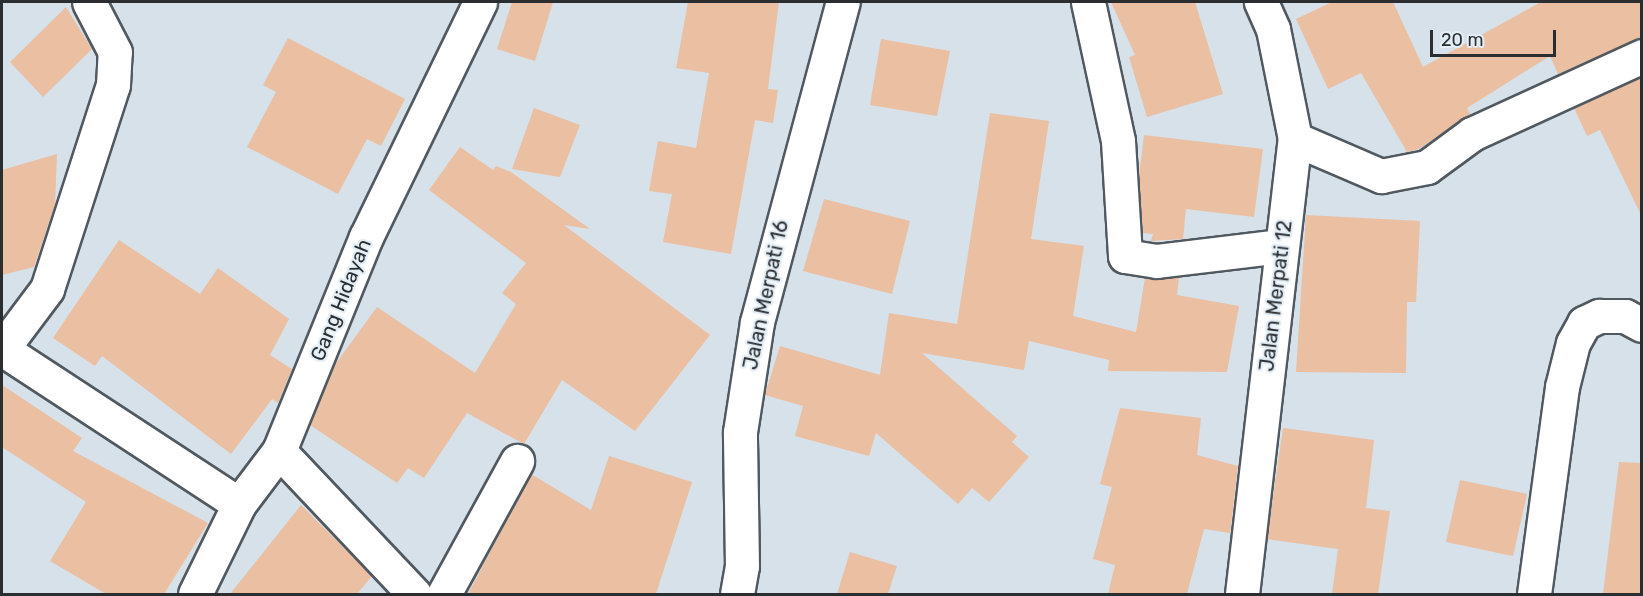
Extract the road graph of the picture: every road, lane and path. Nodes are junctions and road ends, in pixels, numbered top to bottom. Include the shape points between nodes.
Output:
1 (89, 2) edge
2 (480, 2) edge
3 (843, 2) edge
4 (1088, 2) edge
5 (1263, 2) edge
6 (1641, 56) edge
7 (1294, 139) junction
8 (1281, 246) junction
9 (1641, 326) edge
10 (2, 349) edge
11 (279, 451) junction
12 (517, 461) dead end
13 (239, 504) junction
14 (195, 594) edge
15 (414, 594) edge
16 (444, 594) edge
17 (737, 594) edge
18 (1242, 594) edge
19 (1534, 594) edge

1 - 10 street via 115,52 113,86 47,289
2 - 11 street, Gang Hidayah via 366,237
3 - 17 street, Jalan Merpati 16 via 757,322 740,432 742,566
4 - 8 street via 1118,141 1120,238 1125,256 1157,261
5 - 7 street, Jalan Merpati 12 via 1273,29
6 - 7 street via 1472,134 1427,167 1381,176
7 - 8 street, Jalan Merpati 12
8 - 18 street, Jalan Merpati 12
9 - 19 street via 1625,316 1599,316 1584,324 1573,343 1562,387
10 - 13 street
11 - 13 street, Gang Hidayah
11 - 15 street
12 - 16 street
13 - 14 street, Gang Hidayah

